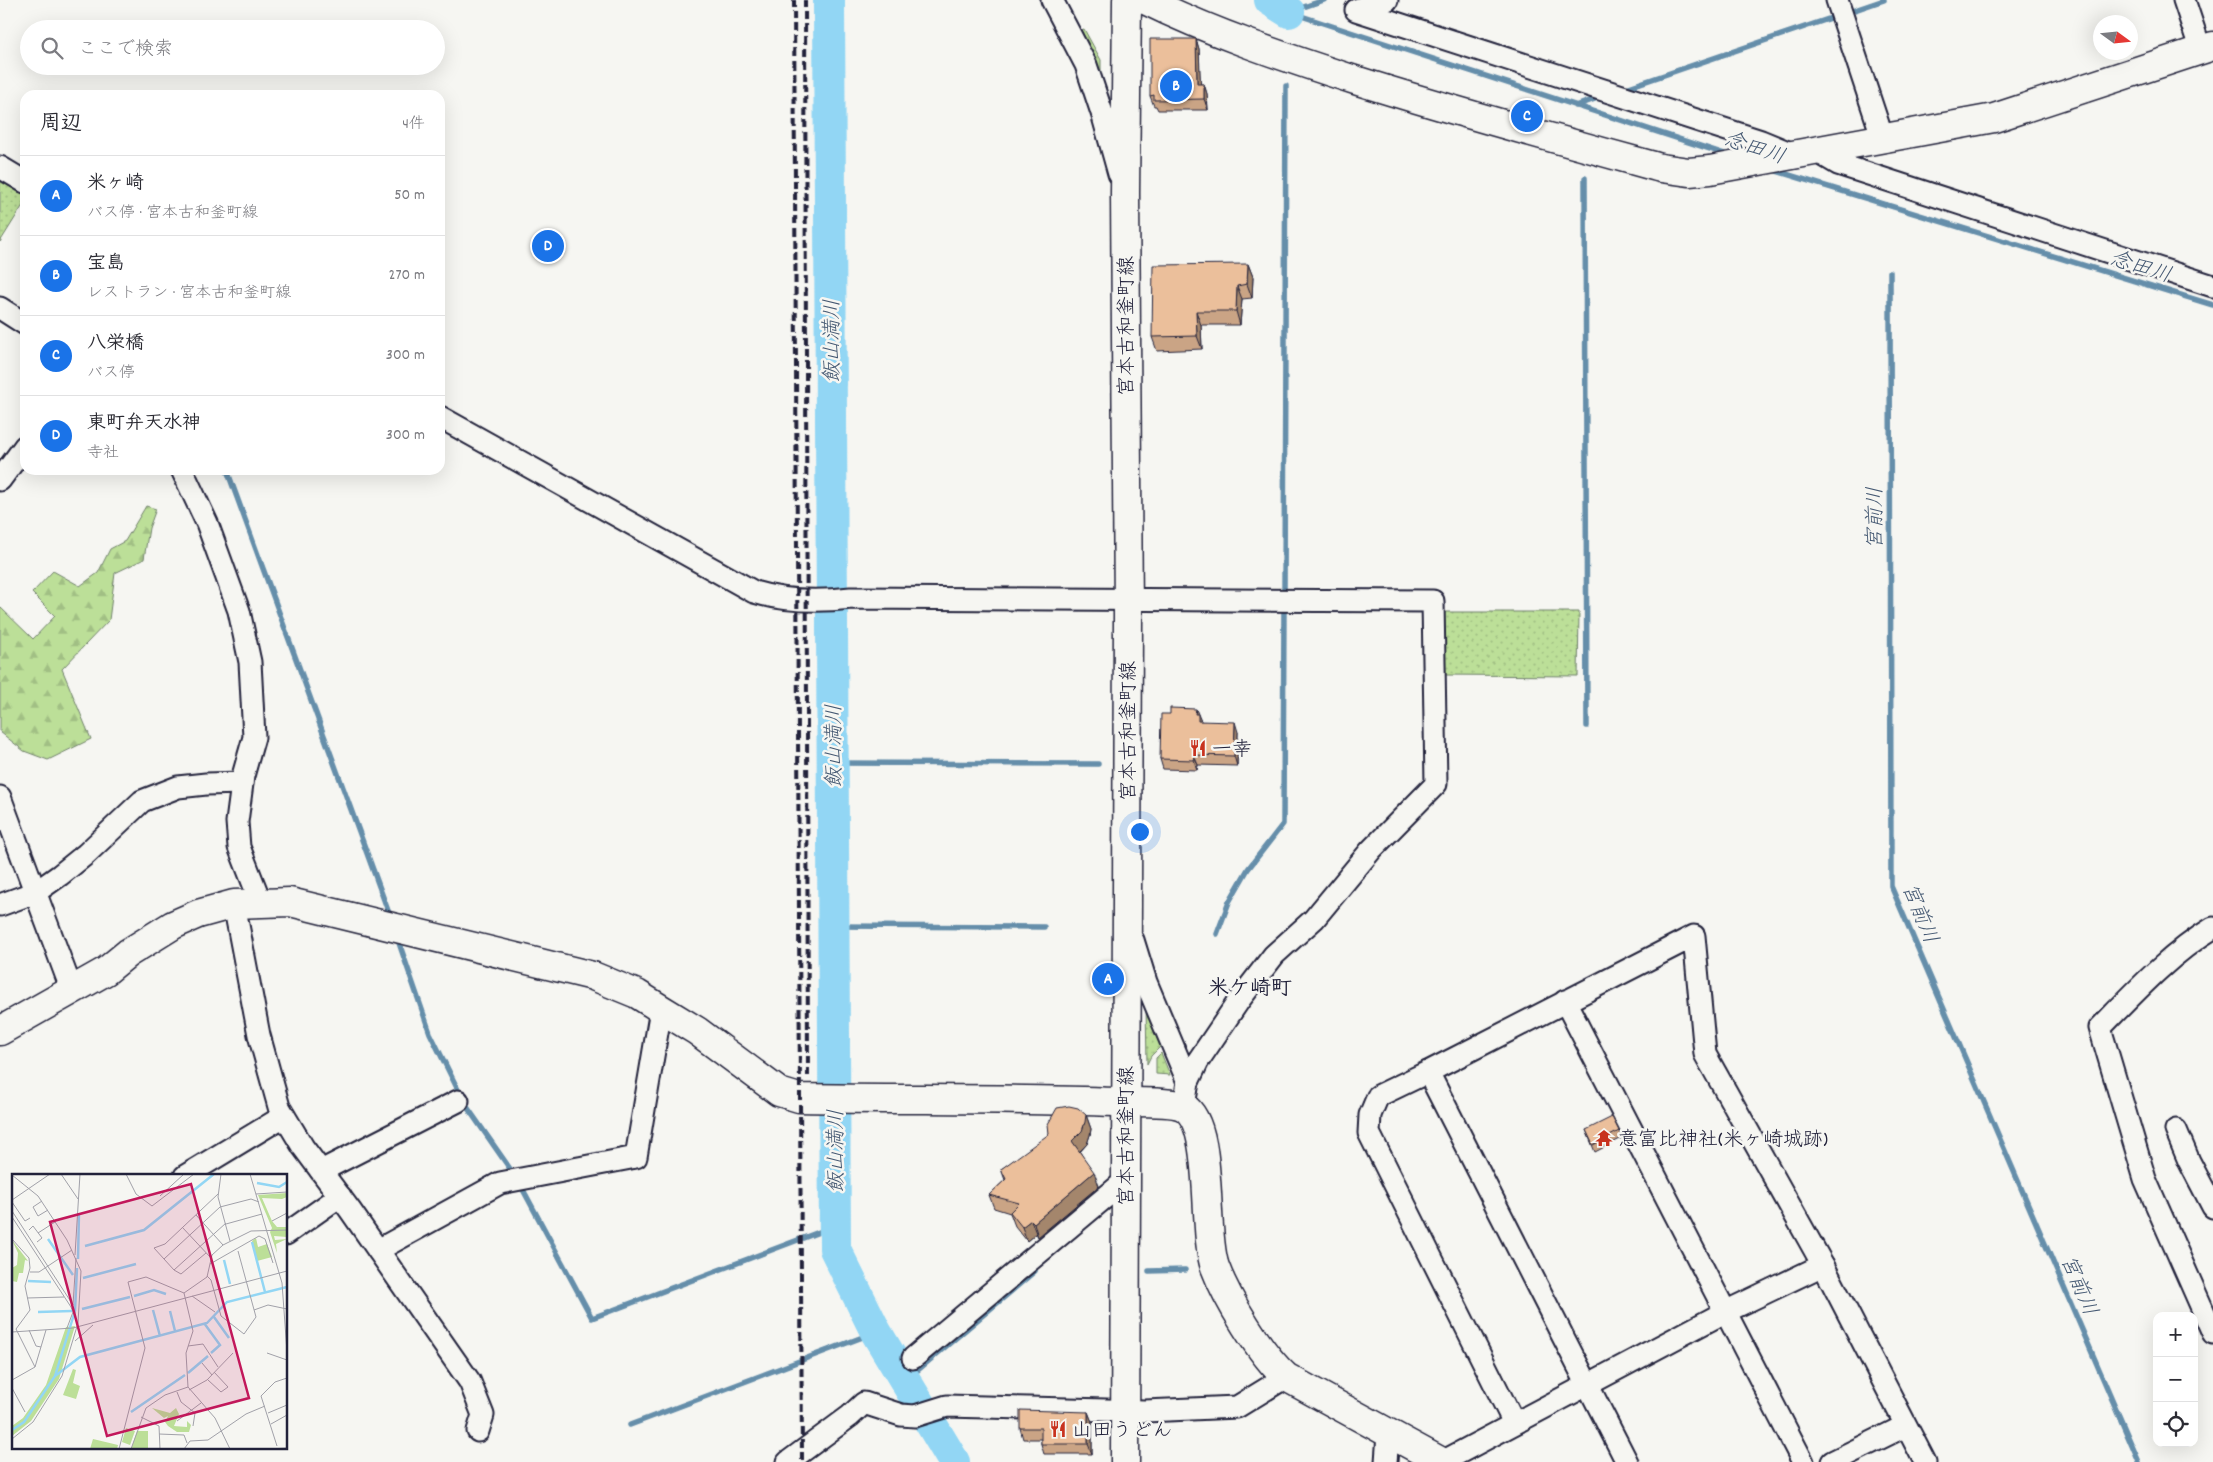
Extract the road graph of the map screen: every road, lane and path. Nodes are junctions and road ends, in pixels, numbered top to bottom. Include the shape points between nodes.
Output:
1 (1052, 0) edge
2 (1127, 0) edge
3 (1146, 0) edge
4 (1387, 0) edge
5 (1837, 0) edge
6 (2184, 0) edge
7 (2207, 49) edge
8 (1883, 139) junction
9 (1798, 155) junction
10 (0, 168) edge
11 (20, 179) edge
12 (1125, 194) junction
13 (2213, 286) edge
14 (0, 308) edge
15 (20, 321) edge
16 (445, 420) edge
17 (20, 453) edge
18 (184, 475) edge
19 (0, 480) edge
20 (1128, 598) junction
21 (242, 783) junction
22 (0, 797) edge
23 (36, 892) junction
24 (261, 903) junction
25 (0, 904) edge
26 (234, 904) junction
27 (1126, 911) junction
28 (2213, 928) edge
29 (72, 991) junction
30 (1565, 1002) junction
31 (662, 1009) junction
32 (0, 1031) edge
33 (1428, 1072) junction
34 (1184, 1084) junction
35 (458, 1101) dead end
36 (1125, 1102) junction
37 (284, 1116) junction
38 (2176, 1130) dead end
39 (321, 1171) junction
40 (188, 1174) edge
41 (1126, 1180) junction
42 (340, 1196) junction
43 (2213, 1207) edge
44 (288, 1233) edge
45 (378, 1250) junction
46 (1823, 1265) junction
47 (1725, 1312) junction
48 (2213, 1333) edge
49 (913, 1358) dead end
50 (1286, 1377) junction
51 (1587, 1385) junction
52 (1125, 1410) junction
53 (1514, 1423) junction
54 (1905, 1426) junction
55 (478, 1431) dead end
56 (1388, 1434) junction
57 (788, 1462) edge
58 (1125, 1462) edge
59 (1386, 1462) edge
60 (1442, 1462) edge
61 (1628, 1462) edge
62 (1803, 1462) edge
63 (1832, 1462) edge
64 (1925, 1462) edge

1 - 12 street via 1086,65
2 - 12 street, 宮本古和釜町線
3 - 9 street via 1290,59 1472,116 1661,168 1689,172
4 - 9 street via 1356,10
5 - 8 street
6 - 7 street
7 - 8 street via 2014,113
8 - 9 street
9 - 13 street via 1838,164
10 - 11 street
12 - 20 street, 宮本古和釜町線
14 - 15 street
16 - 20 street via 754,592 772,597 820,600
17 - 19 street
18 - 21 street via 207,523 239,611 250,662 254,737
20 - 27 street, 宮本古和釜町線
20 - 34 street via 1434,601 1436,784 1371,850 1314,919 1274,955 1215,1034
21 - 23 street via 178,787 142,801 86,854
21 - 24 street via 237,822 239,847
22 - 23 street
23 - 25 street
23 - 29 street
24 - 26 street
24 - 31 street via 290,902 552,964 637,994
26 - 29 street via 173,925
26 - 37 street via 259,1035
27 - 34 street via 1134,948
27 - 36 street, 宮本古和釜町線
28 - 48 street via 2191,942 2143,983 2100,1028 2145,1178
29 - 32 street
30 - 33 street
30 - 46 street via 1694,936 1706,1054
30 - 47 street
31 - 36 street via 779,1092 799,1098
31 - 45 street via 636,1157 500,1183
33 - 51 street
33 - 53 street via 1378,1096 1370,1115 1369,1133
34 - 36 street via 1159,1103
34 - 50 street via 1203,1138 1214,1266 1246,1325 1274,1367
35 - 39 street
36 - 41 street, 宮本古和釜町線
37 - 39 street
37 - 40 street
38 - 43 street
39 - 42 street
41 - 49 street
41 - 52 street, 宮本古和釜町線
42 - 44 street
42 - 45 street
45 - 55 street via 470,1382 483,1415
46 - 47 street
46 - 54 street
47 - 51 street
47 - 62 street
50 - 52 street via 1237,1408
50 - 56 street
51 - 53 street
51 - 61 street
52 - 57 street via 947,1406 915,1416 901,1415 864,1402
52 - 58 street, 宮本古和釜町線
53 - 60 street
54 - 63 street
54 - 64 street
56 - 59 street
56 - 60 street

